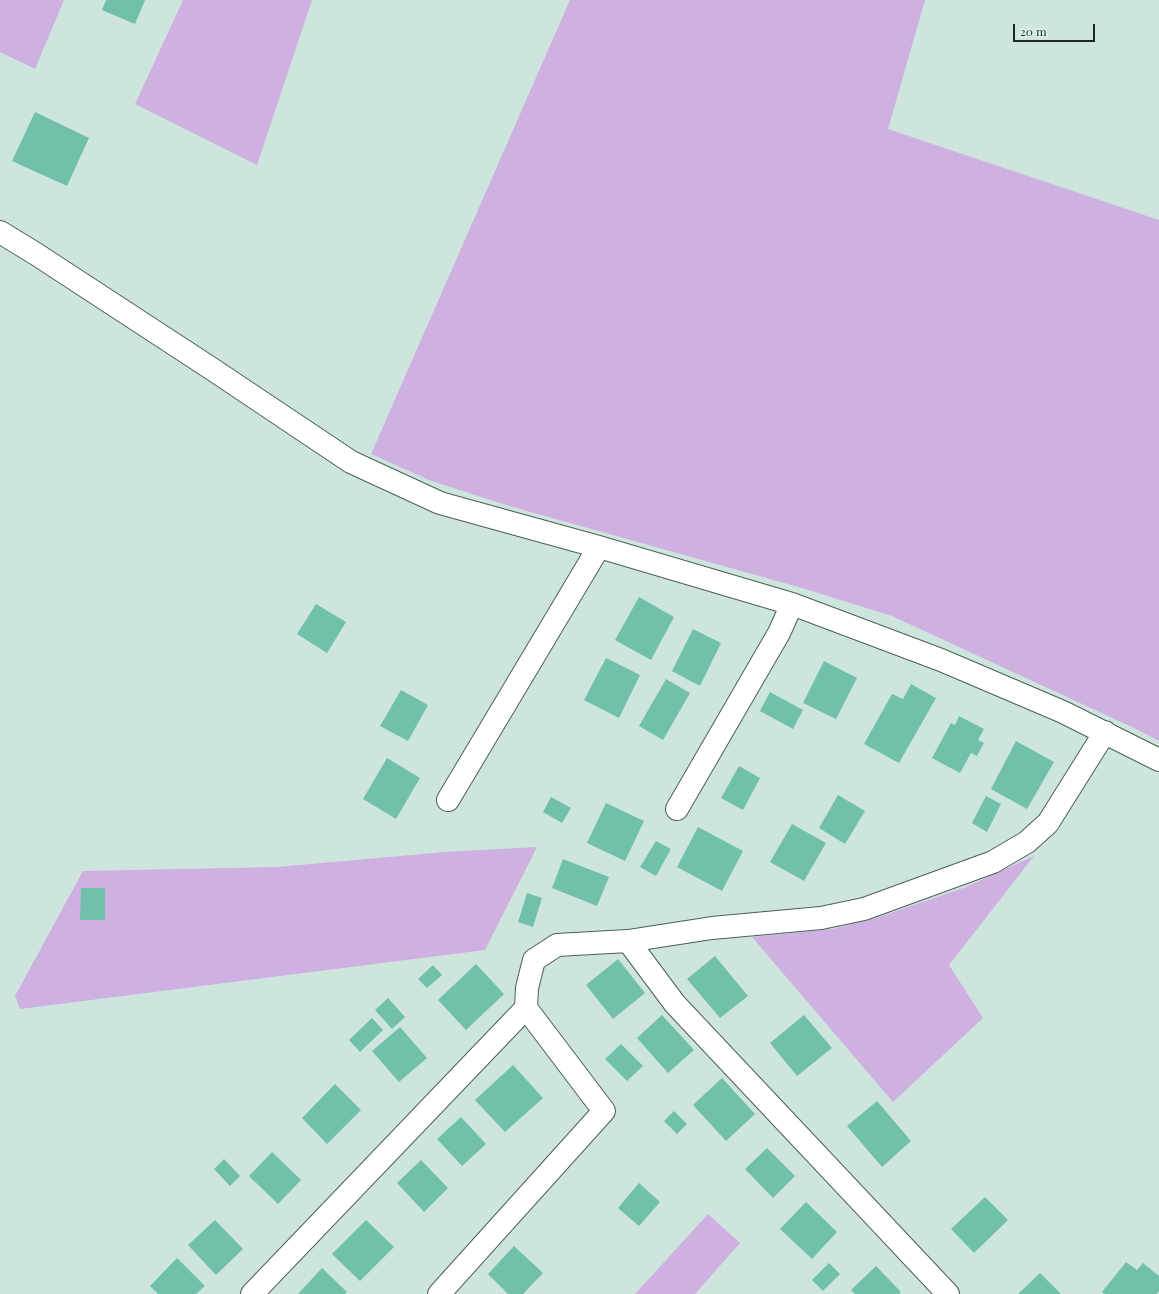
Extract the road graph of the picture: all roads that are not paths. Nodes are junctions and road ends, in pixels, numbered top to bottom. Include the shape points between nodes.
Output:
1 (0, 232) edge
2 (599, 547) junction
3 (792, 604) junction
4 (1105, 732) junction
5 (1159, 760) edge
6 (448, 800) dead end
7 (677, 809) dead end
8 (628, 941) junction
9 (526, 1008) junction
10 (252, 1294) edge
11 (439, 1294) edge
12 (948, 1294) edge

1 - 2 street via 351,462 440,504
2 - 3 street
2 - 6 street
3 - 4 street via 941,660
3 - 7 street via 779,633
4 - 5 street
4 - 8 street via 1048,823 1027,842 993,862 864,909 821,918 712,928
8 - 9 street via 557,945 534,960 527,988
8 - 12 street via 675,1004
9 - 10 street
9 - 11 street via 604,1111

